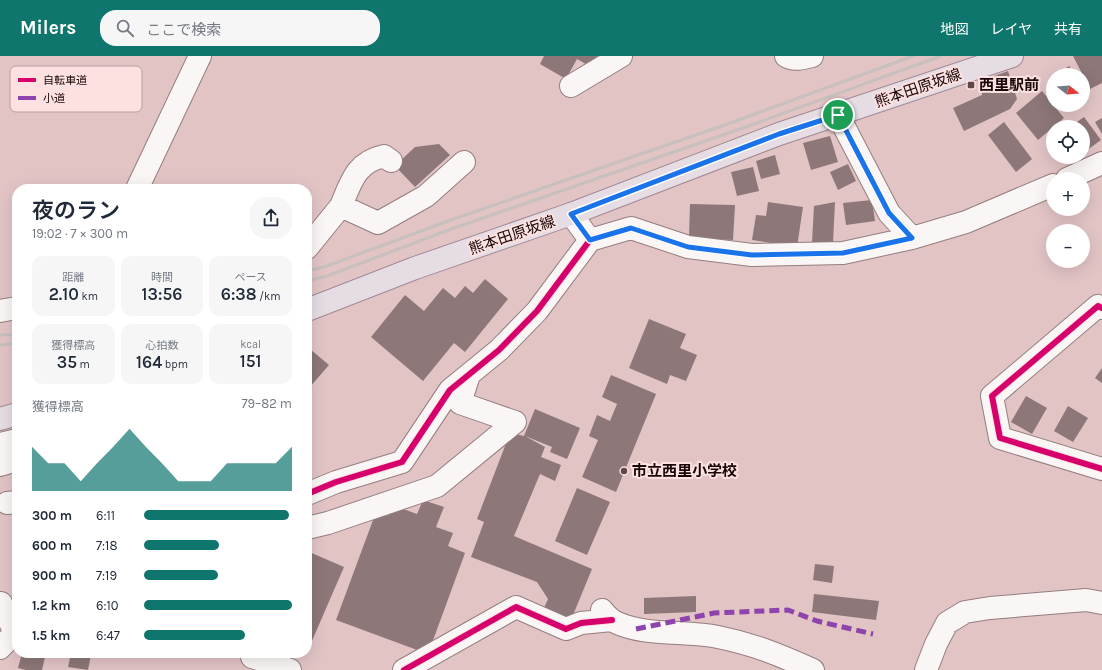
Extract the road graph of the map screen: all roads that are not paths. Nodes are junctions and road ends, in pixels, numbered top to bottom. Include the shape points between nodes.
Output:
1 (200, 56) edge
2 (621, 56) edge
3 (786, 56) edge
4 (812, 56) edge
5 (1012, 56) edge
6 (571, 86) dead end
7 (838, 115) junction
8 (391, 161) dead end
9 (464, 162) dead end
10 (1102, 163) edge
11 (1082, 172) edge
12 (139, 184) edge
13 (1046, 189) edge
14 (341, 206) junction
15 (571, 214) junction
16 (912, 238) junction
17 (590, 240) junction
18 (312, 242) edge
19 (312, 308) edge
20 (1102, 308) edge
21 (12, 309) edge
22 (0, 311) edge
23 (469, 375) junction
24 (12, 415) edge
25 (0, 419) edge
26 (12, 441) edge
27 (0, 444) edge
28 (12, 461) edge
29 (0, 465) edge
30 (1102, 469) edge
31 (312, 492) edge
32 (312, 527) edge
33 (1, 603) edge
34 (1102, 603) edge
35 (12, 624) edge
36 (12, 636) edge
37 (0, 648) edge
38 (255, 658) edge
39 (290, 670) edge
40 (404, 670) edge
41 (813, 670) edge
42 (926, 670) edge

1 - 12 street
2 - 6 street
3 - 4 street via 802,59
5 - 7 main road, 熊本田原坂線
7 - 15 main road, 熊本田原坂線 via 779,134
7 - 16 street via 889,213
8 - 14 street via 384,156 361,166 349,185
9 - 14 street via 426,196 378,223
10 - 11 street
13 - 16 street via 966,222
14 - 18 street
15 - 17 street
15 - 19 main road, 熊本田原坂線 via 415,268
16 - 17 street via 843,253 752,255 688,247 631,228
17 - 23 street via 537,311 499,350
20 - 30 street via 1098,306 992,396 1000,438
21 - 22 street
23 - 31 street via 450,390 402,462
23 - 32 street via 460,403 515,422 437,486
24 - 25 main road
26 - 27 street
28 - 29 street
33 - 35 street
34 - 42 street via 1086,600 965,612 947,623
36 - 37 street
38 - 39 street
40 - 41 street via 516,607 566,629 606,615 636,629 716,636 751,644

